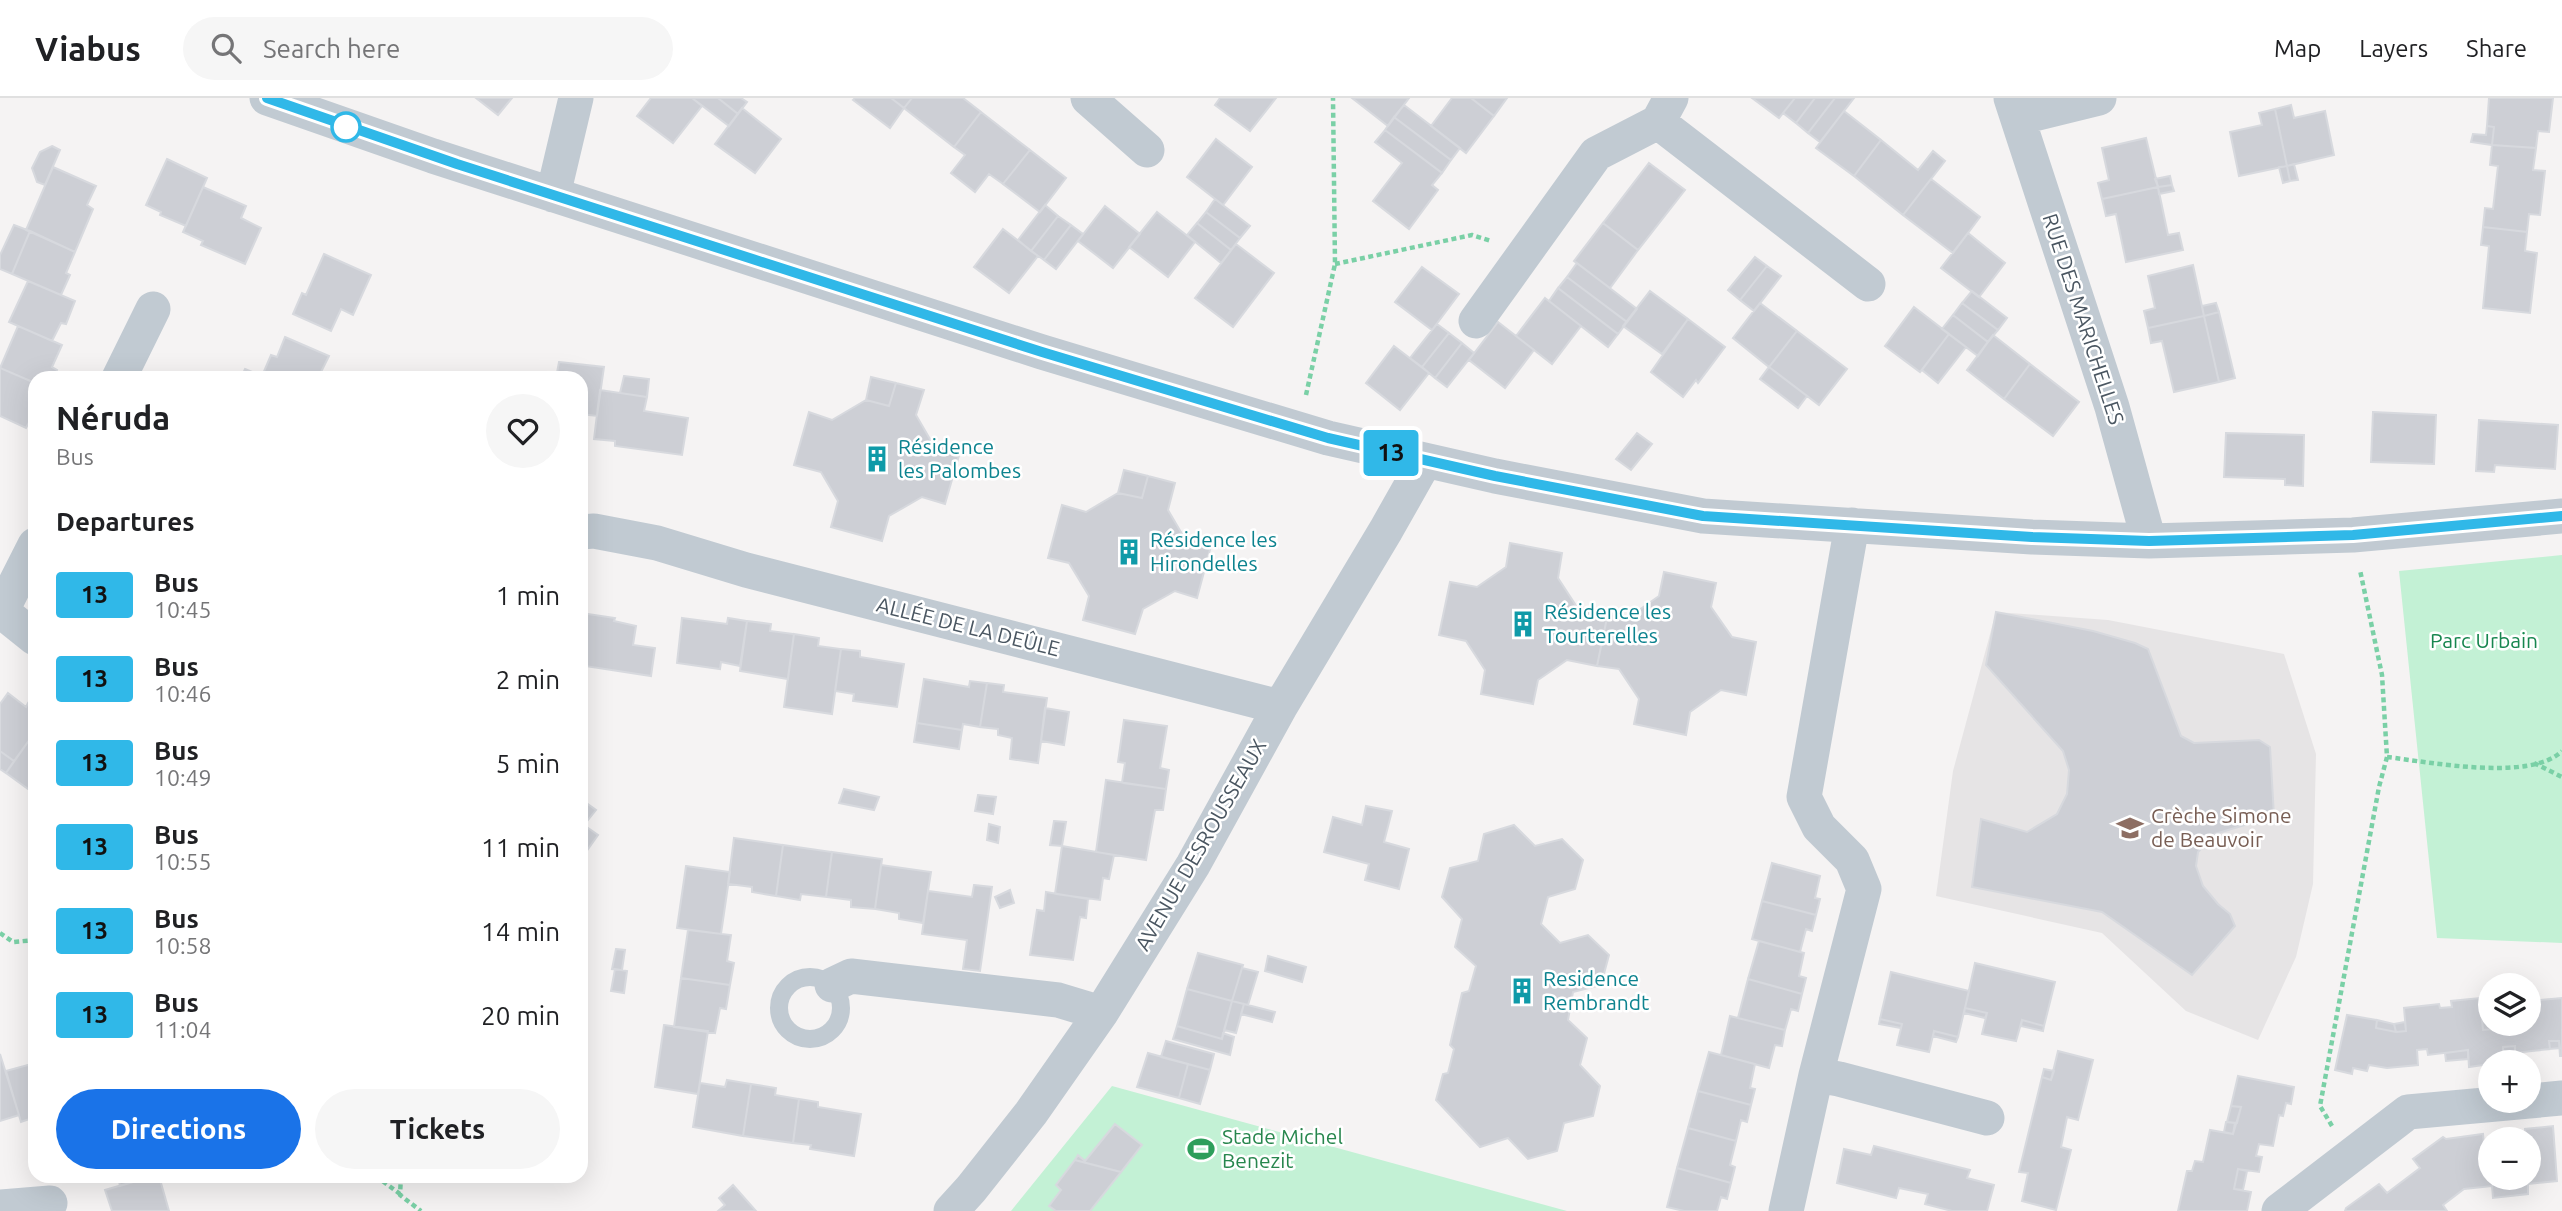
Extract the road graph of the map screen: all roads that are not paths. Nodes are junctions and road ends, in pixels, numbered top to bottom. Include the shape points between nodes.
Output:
1 (267, 98) edge
2 (576, 98) edge
3 (1088, 98) edge
4 (2099, 98) edge
5 (2015, 108) edge
6 (1665, 110) edge
7 (1147, 150) dead end
8 (553, 195) junction
9 (1868, 284) dead end
10 (153, 309) dead end
11 (1476, 321) dead end
12 (122, 371) edge
13 (1424, 461) junction
14 (2562, 516) edge
15 (1852, 525) junction
16 (588, 531) edge
17 (2149, 541) junction
18 (28, 558) edge
19 (1, 610) edge
20 (28, 632) edge
21 (1280, 707) junction
22 (832, 985) dead end
23 (1101, 1013) junction
24 (1816, 1075) junction
25 (2562, 1098) edge
26 (2541, 1100) edge
27 (2478, 1106) edge
28 (1987, 1118) dead end
29 (50, 1203) dead end
30 (0, 1207) edge
31 (951, 1211) edge
32 (1786, 1211) edge
33 (2279, 1211) edge

1 - 8 street
2 - 8 street
3 - 7 street
4 - 5 street
5 - 17 street, RUE DES MARICHELLES via 2112,407
6 - 9 street
6 - 11 street via 1596,154
8 - 13 street via 1042,352 1328,438
10 - 12 street
13 - 15 street via 1703,516
13 - 21 street, AVENUE DESROUSSEAUX
14 - 17 street via 2353,535
15 - 17 street
15 - 24 street via 1804,797 1819,827 1852,860 1864,889
16 - 21 street, ALLÉE DE LA DEÛLE via 657,543
18 - 19 street
19 - 20 street
21 - 23 street, AVENUE DESROUSSEAUX via 1193,865
22 - 23 street via 851,976 1058,1000
23 - 31 street, AVENUE DESROUSSEAUX via 1031,1112
24 - 28 street
24 - 32 street
25 - 26 street
27 - 33 street via 2408,1112
29 - 30 street

